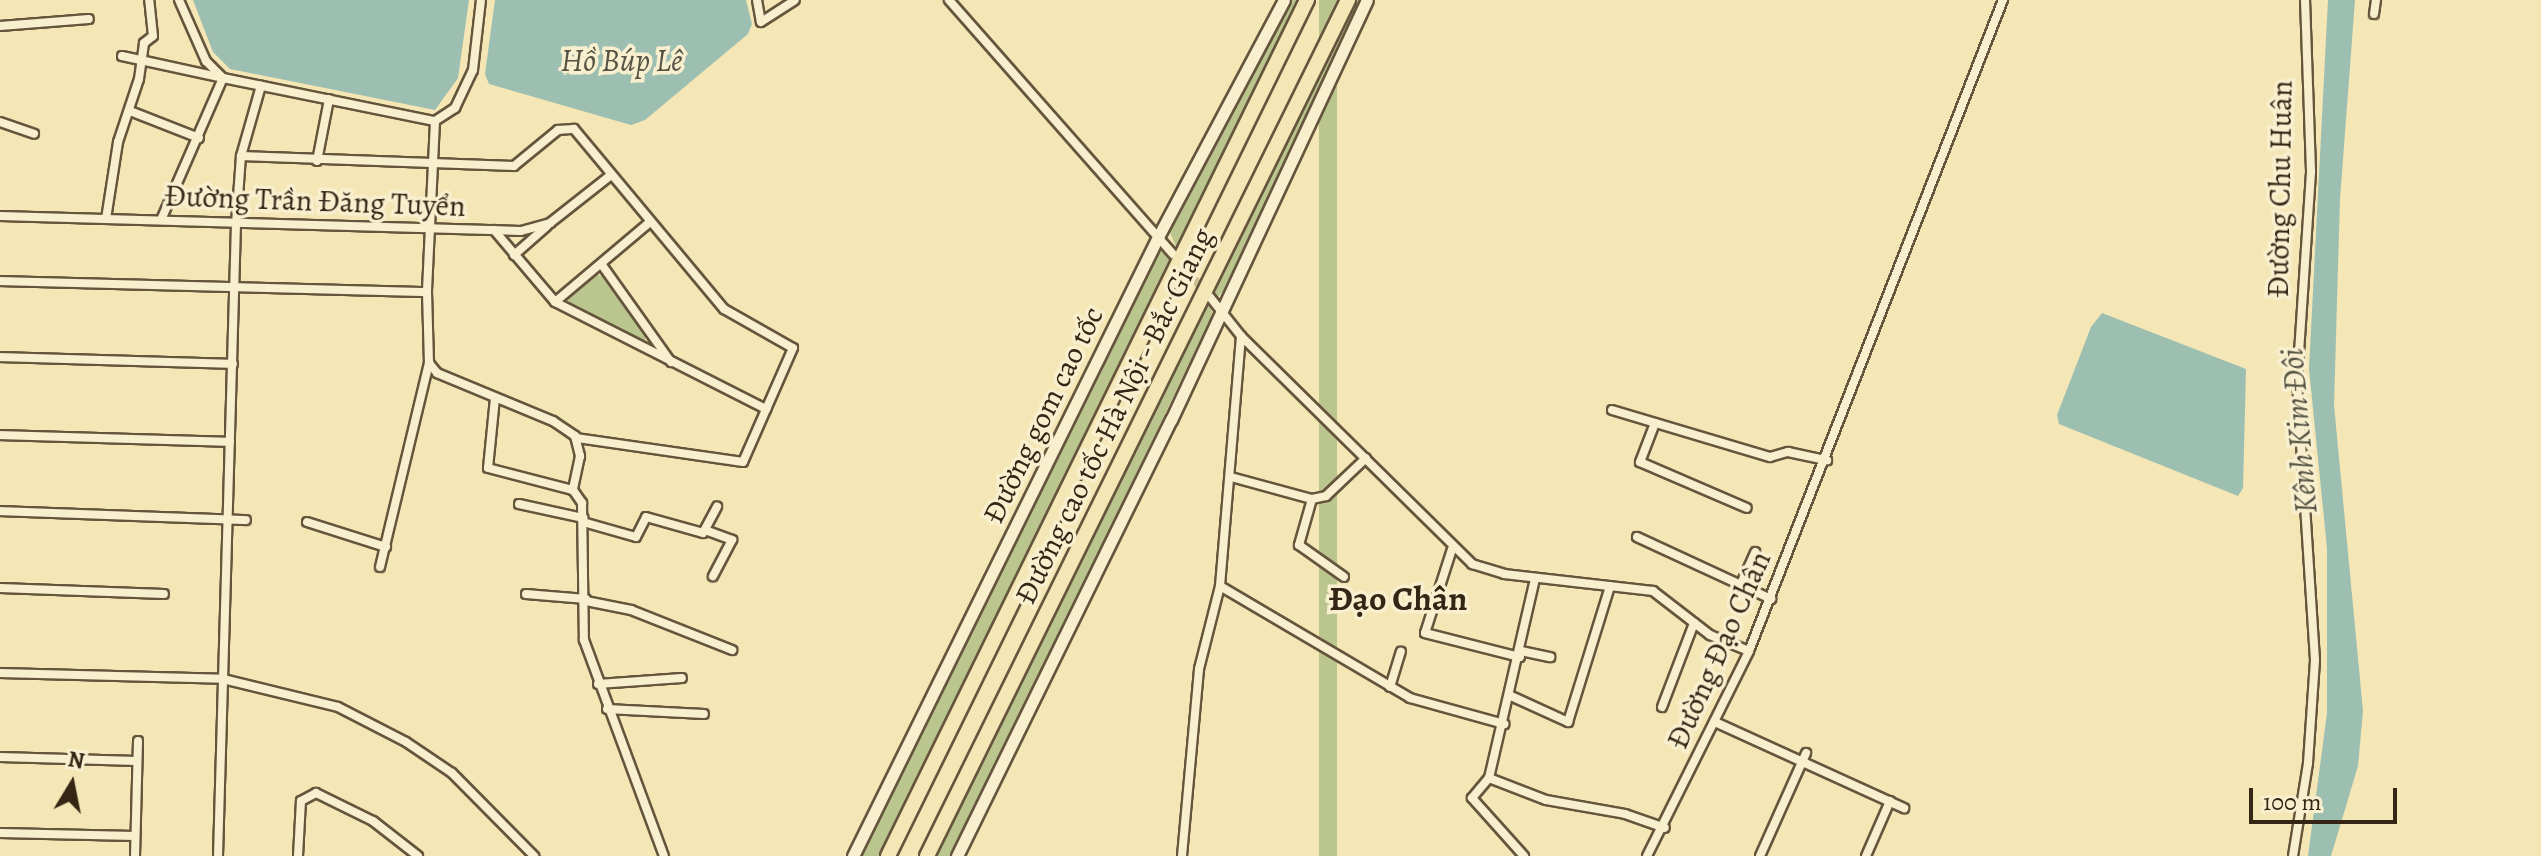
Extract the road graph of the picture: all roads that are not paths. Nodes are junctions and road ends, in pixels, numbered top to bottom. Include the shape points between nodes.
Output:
1 (149, 0) edge
2 (179, 0) edge
3 (481, 0) edge
4 (757, 0) edge
5 (795, 0) edge
6 (949, 0) edge
7 (1284, 0) edge
8 (1307, 0) edge
9 (1348, 0) edge
10 (1367, 0) edge
11 (2003, 0) edge
12 (2305, 0) edge
13 (2376, 0) edge
14 (2374, 14) dead end
15 (89, 19) dead end
16 (0, 26) edge
17 (122, 56) dead end
18 (143, 59) junction
19 (223, 78) junction
20 (261, 86) junction
21 (329, 99) junction
22 (130, 111) junction
23 (435, 121) junction
24 (0, 122) edge
25 (34, 134) dead end
26 (199, 138) junction
27 (241, 156) junction
28 (317, 161) junction
29 (431, 164) junction
30 (611, 175) junction
31 (0, 216) edge
32 (106, 219) junction
33 (161, 220) junction
34 (650, 222) junction
35 (550, 223) junction
36 (236, 224) junction
37 (430, 228) junction
38 (494, 230) junction
39 (1159, 235) junction
40 (1173, 254) tunnel mouth
41 (514, 255) junction
42 (602, 265) junction
43 (0, 281) edge
44 (235, 288) junction
45 (427, 292) junction
46 (1210, 297) tunnel mouth
47 (555, 302) junction
48 (1221, 309) junction
49 (1241, 336) junction
50 (0, 357) edge
51 (429, 363) junction
52 (233, 364) junction
53 (672, 364) junction
54 (495, 398) junction
55 (766, 409) junction
56 (1612, 410) dead end
57 (1655, 423) junction
58 (0, 435) edge
59 (576, 438) junction
60 (230, 442) junction
61 (1366, 458) junction
62 (1827, 460) junction
63 (1231, 477) junction
64 (573, 490) junction
65 (1312, 499) junction
66 (519, 504) dead end
67 (717, 507) dead end
68 (1747, 508) dead end
69 (0, 511) edge
70 (229, 519) junction
71 (246, 520) dead end
72 (583, 520) junction
73 (307, 522) dead end
74 (705, 530) junction
75 (1637, 537) dead end
76 (386, 547) junction
77 (1452, 549) junction
78 (1755, 552) dead end
79 (380, 567) dead end
80 (713, 576) dead end
81 (1344, 577) dead end
82 (1535, 578) junction
83 (1741, 584) junction
84 (1220, 586) junction
85 (1610, 586) junction
86 (0, 588) edge
87 (164, 594) dead end
88 (526, 594) dead end
89 (1771, 599) junction
90 (586, 600) junction
91 (1694, 623) junction
92 (732, 650) dead end
93 (1749, 651) junction
94 (1401, 652) dead end
95 (1520, 654) junction
96 (1550, 657) dead end
97 (0, 673) edge
98 (682, 678) dead end
99 (223, 679) junction
100 (598, 684) junction
101 (1390, 687) junction
102 (1511, 696) junction
103 (1662, 707) dead end
104 (607, 709) junction
105 (704, 714) dead end
106 (1715, 722) junction
107 (1504, 724) junction
108 (138, 741) dead end
109 (0, 757) edge
110 (1804, 757) junction
111 (137, 761) junction
112 (1489, 778) junction
113 (1890, 801) junction
114 (1904, 808) dead end
115 (1665, 828) junction
116 (0, 833) edge
117 (135, 836) junction
118 (135, 856) edge
119 (218, 856) edge
120 (298, 856) edge
121 (418, 856) edge
122 (534, 856) edge
123 (664, 856) edge
124 (853, 856) edge
125 (888, 856) edge
126 (927, 856) edge
127 (957, 856) edge
128 (1182, 856) edge
129 (1524, 856) edge
130 (1647, 856) edge
131 (1760, 856) edge
132 (1866, 856) edge
133 (2293, 856) edge

1 - 18 street via 155,26
2 - 19 street via 206,61
3 - 23 street via 473,70 455,108
4 - 5 street via 761,22
6 - 39 street
7 - 39 main road, Đường gom cao tốc
8 - 125 highway, Đường cao tốc Hà Nội - Bắc Giang
9 - 126 highway, Đường cao tốc Hà Nội - Bắc Giang
10 - 48 main road
11 - 62 street, Đường Đạo Chân
12 - 133 street, Đường Chu Huân via 2311,171 2297,383 2315,660 2308,763
13 - 14 street
15 - 16 street
17 - 18 street
18 - 19 street
18 - 22 street
19 - 20 street
19 - 26 street
20 - 21 street
20 - 27 street
21 - 23 street
21 - 28 street
22 - 26 street
22 - 32 street via 118,142
23 - 29 street
24 - 25 street
26 - 33 street
27 - 28 street
27 - 36 street
28 - 29 street
29 - 30 street via 514,166 568,127
29 - 37 street
30 - 34 street
30 - 35 street, Đường Trần Đăng Tuyển
31 - 32 street, Đường Trần Đăng Tuyển
32 - 33 street, Đường Trần Đăng Tuyển
33 - 36 street, Đường Trần Đăng Tuyển
34 - 42 street
34 - 55 street via 724,309 793,348
35 - 38 street, Đường Trần Đăng Tuyển via 521,231
35 - 41 street
36 - 37 street, Đường Trần Đăng Tuyển
36 - 44 street
37 - 38 street, Đường Trần Đăng Tuyển
37 - 45 street
38 - 41 street
39 - 40 street
39 - 124 main road, Đường gom cao tốc
41 - 47 street
42 - 47 street
42 - 53 street
43 - 44 street
44 - 45 street
44 - 52 street
45 - 51 street
46 - 48 street
47 - 53 street
48 - 49 street
48 - 127 main road
49 - 61 street
49 - 63 street
50 - 52 street
51 - 54 street via 437,373
51 - 76 street
52 - 60 street
53 - 55 street
54 - 59 street via 553,421
54 - 64 street via 488,468
55 - 59 street via 743,462
56 - 57 street
57 - 62 street via 1770,457 1788,452
57 - 68 street via 1640,462
58 - 60 street
59 - 64 street via 580,456
60 - 70 street
61 - 65 street via 1337,488
61 - 77 street
62 - 89 street, Đường Đạo Chân
63 - 65 street
63 - 84 street
64 - 72 street via 582,503
65 - 81 street via 1299,545
66 - 72 street
67 - 74 street
69 - 70 street
70 - 71 street
70 - 99 street
72 - 74 street via 636,537 646,517
72 - 90 street
73 - 76 street
74 - 80 street via 732,540
75 - 83 street
76 - 79 street
77 - 82 street via 1488,571
77 - 95 street via 1425,633
78 - 83 street
82 - 85 street
82 - 95 street
83 - 89 street
84 - 101 street
84 - 128 street via 1199,669
85 - 91 street via 1653,591
85 - 102 street via 1568,722
86 - 87 street
88 - 90 street
89 - 93 street, Đường Đạo Chân
90 - 92 street via 631,610
90 - 100 street via 584,640
91 - 93 street
91 - 103 street
93 - 106 street, Đường Đạo Chân
94 - 101 street
95 - 96 street
95 - 102 street
97 - 99 street
98 - 100 street
99 - 119 street
99 - 122 street via 338,707 406,742 477,795
100 - 104 street
101 - 107 street
102 - 107 street
104 - 105 street
104 - 123 street
106 - 110 street
106 - 115 street, Đường Đạo Chân
107 - 112 street
108 - 111 street
109 - 111 street
110 - 113 street
110 - 131 street
111 - 117 street
112 - 115 street via 1546,800 1625,814
112 - 129 street via 1472,798
113 - 114 street
113 - 132 street
115 - 130 street, Đường Đạo Chân
116 - 117 street
117 - 118 street
120 - 121 street via 301,801 316,793 373,821

